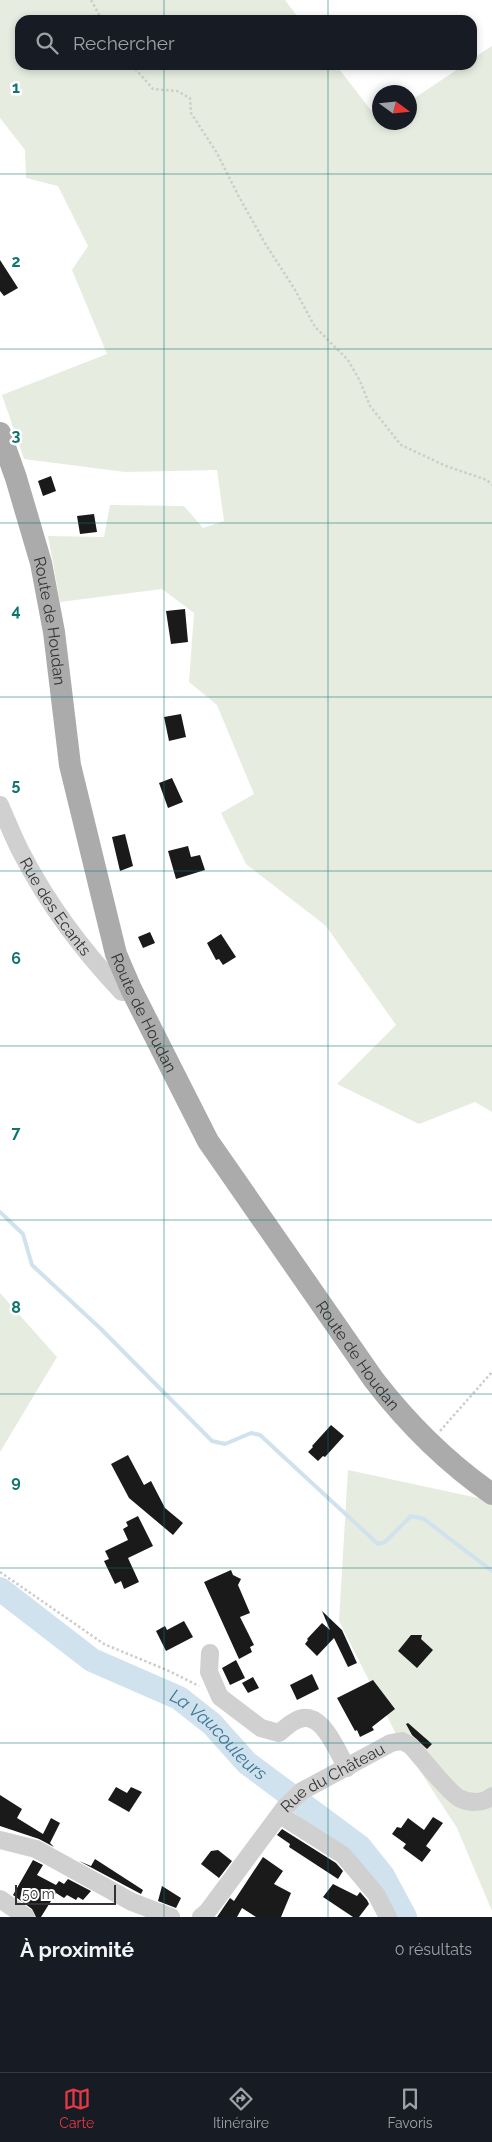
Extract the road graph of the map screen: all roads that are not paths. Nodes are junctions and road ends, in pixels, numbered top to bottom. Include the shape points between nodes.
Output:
1 (0, 433) edge
2 (0, 805) edge
3 (131, 989) junction
4 (492, 1494) edge
5 (210, 1653) dead end
6 (346, 1768) junction
7 (492, 1796) edge
8 (283, 1811) junction
9 (0, 1840) edge
10 (0, 1899) edge
11 (26, 1917) edge
12 (171, 1917) edge
13 (201, 1917) edge
14 (388, 1917) edge

1 - 3 main road, Route de Houdan via 41,564 54,632 70,765 116,954
2 - 3 street, Rue des Ecants via 22,855 59,914 122,992
3 - 4 main road, Route de Houdan via 208,1141 374,1380 430,1443
5 - 6 street via 209,1672 220,1697 269,1732 279,1733 296,1720 311,1718 322,1724
6 - 7 street, Rue du Château via 392,1743 402,1741 411,1746 458,1798 474,1802
6 - 8 street, Rue du Château via 302,1791
8 - 13 street, Rue du Château
8 - 14 street via 343,1855 376,1894
9 - 12 street via 36,1849 132,1902
10 - 11 street

